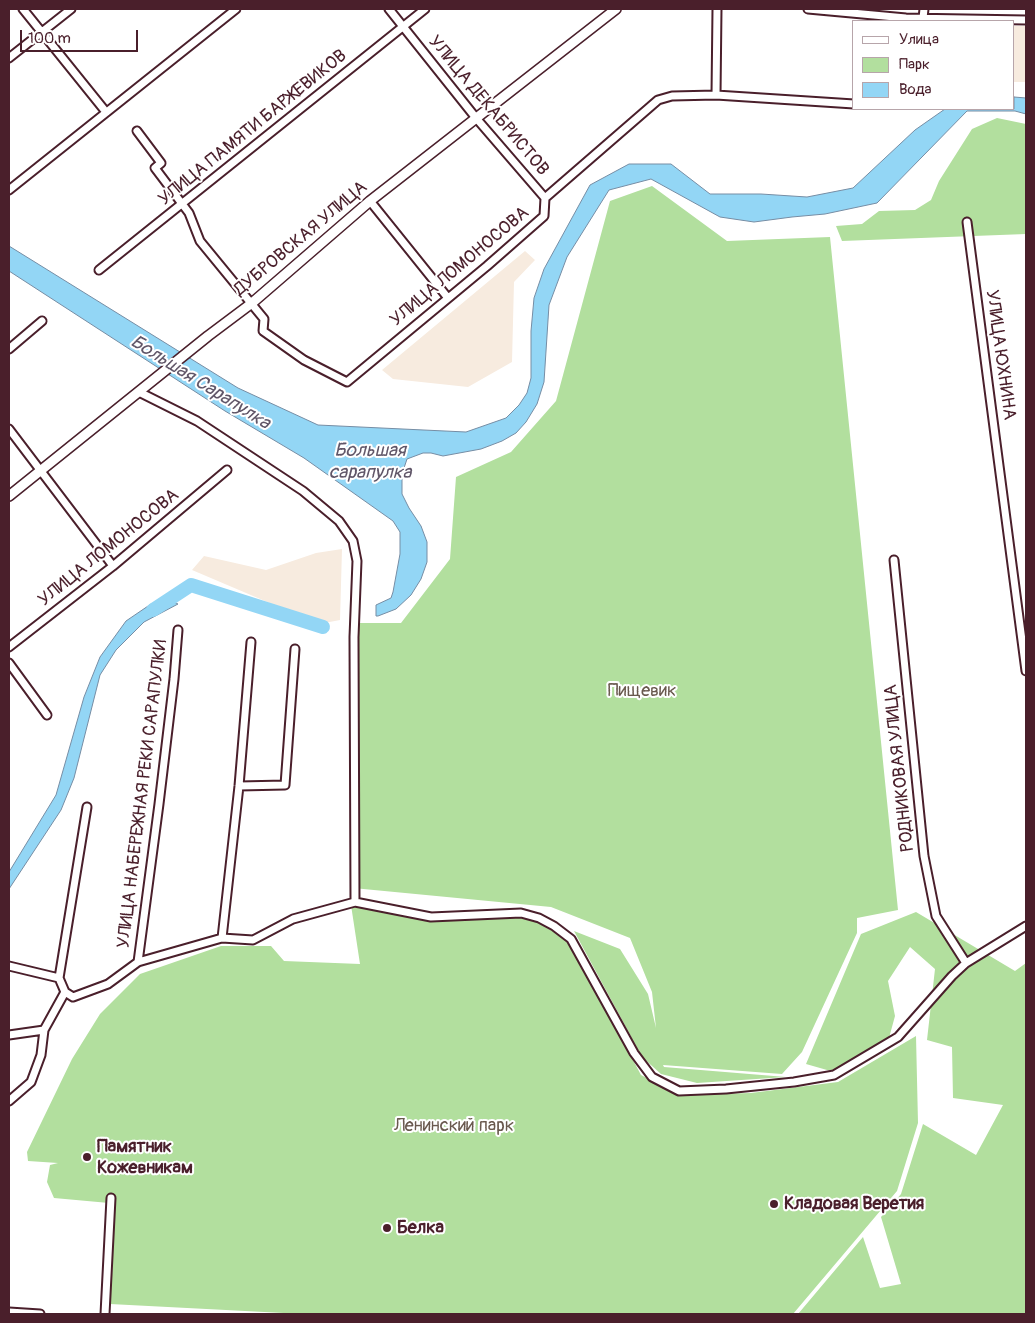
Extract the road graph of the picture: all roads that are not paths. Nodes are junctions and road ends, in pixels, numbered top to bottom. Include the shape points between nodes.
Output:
1 (23, 9) edge
2 (71, 9) edge
3 (236, 9) edge
4 (389, 9) edge
5 (425, 9) edge
6 (616, 9) edge
7 (717, 9) edge
8 (808, 9) edge
9 (924, 9) edge
10 (923, 18) junction
11 (905, 19) edge
12 (1026, 20) edge
13 (403, 26) junction
14 (41, 32) junction
15 (9, 58) edge
16 (716, 95) junction
17 (852, 104) edge
18 (106, 112) junction
19 (476, 118) junction
20 (137, 131) dead end
21 (9, 190) edge
22 (545, 198) junction
23 (370, 201) junction
24 (182, 204) junction
25 (967, 222) dead end
26 (99, 270) dead end
27 (448, 298) junction
28 (252, 303) junction
29 (42, 321) dead end
30 (9, 349) edge
31 (139, 392) junction
32 (9, 429) edge
33 (40, 470) junction
34 (227, 470) dead end
35 (9, 496) edge
36 (894, 560) dead end
37 (113, 566) junction
38 (178, 630) dead end
39 (251, 642) dead end
40 (9, 647) edge
41 (295, 649) dead end
42 (9, 663) edge
43 (1026, 671) edge
44 (47, 715) dead end
45 (239, 786) junction
46 (86, 807) dead end
47 (355, 902) junction
48 (1026, 926) edge
49 (222, 938) junction
50 (138, 962) junction
51 (966, 963) junction
52 (9, 966) edge
53 (59, 978) junction
54 (65, 992) junction
55 (44, 1030) junction
56 (9, 1035) edge
57 (9, 1101) edge
58 (111, 1198) dead end
59 (9, 1312) edge
60 (40, 1314) edge
61 (105, 1314) edge

1 - 14 street
2 - 14 street
3 - 18 street
4 - 13 street, УЛИЦА ДЕКАБРИСТОВ
5 - 13 street, УЛИЦА ПАМЯТИ БАРЖЕВИКОВ
6 - 19 street, ДУБРОВСКАЯ УЛИЦА
7 - 16 street
8 - 11 street
9 - 10 street
10 - 11 street
10 - 12 street
13 - 19 street, УЛИЦА ДЕКАБРИСТОВ
13 - 24 street, УЛИЦА ПАМЯТИ БАРЖЕВИКОВ
14 - 15 street
14 - 18 street
16 - 17 street, УЛИЦА ЛОМОНОСОВА
16 - 22 street, УЛИЦА ЛОМОНОСОВА via 672,96 658,100
18 - 21 street
19 - 22 street, УЛИЦА ДЕКАБРИСТОВ
19 - 23 street, ДУБРОВСКАЯ УЛИЦА
20 - 24 street via 160,163 155,168
22 - 27 street, УЛИЦА ЛОМОНОСОВА via 544,216
23 - 27 street
23 - 28 street, ДУБРОВСКАЯ УЛИЦА
24 - 26 street, УЛИЦА ПАМЯТИ БАРЖЕВИКОВ
24 - 28 street via 200,241
25 - 43 street, УЛИЦА ЮХНИНА
27 - 28 street, УЛИЦА ЛОМОНОСОВА via 347,382 304,360 263,331 264,319
28 - 31 street, ДУБРОВСКАЯ УЛИЦА
29 - 30 street
31 - 33 street, ДУБРОВСКАЯ УЛИЦА
31 - 47 street via 197,421 303,491 333,515 353,541 357,561 354,636
32 - 33 street
33 - 35 street, ДУБРОВСКАЯ УЛИЦА
33 - 37 street
34 - 37 street, УЛИЦА ЛОМОНОСОВА
36 - 51 street, РОДНИКОВАЯ УЛИЦА via 924,856 936,916
37 - 40 street, УЛИЦА ЛОМОНОСОВА
38 - 50 street, УЛИЦА НАБЕРЕЖНАЯ РЕКИ САРАПУЛКИ
39 - 45 street
41 - 45 street via 285,785
42 - 44 street
45 - 49 street
46 - 53 street
47 - 49 street, УЛИЦА НАБЕРЕЖНАЯ РЕКИ САРАПУЛКИ via 293,919 254,940
47 - 51 street via 432,917 520,913 554,926 571,939 634,1053 652,1077 679,1091 794,1082 834,1075 898,1037
48 - 51 street
49 - 50 street, УЛИЦА НАБЕРЕЖНАЯ РЕКИ САРАПУЛКИ
50 - 54 street, УЛИЦА НАБЕРЕЖНАЯ РЕКИ САРАПУЛКИ via 108,984 73,996
52 - 53 street
53 - 54 street
54 - 55 street
55 - 56 street
55 - 57 street via 42,1056 32,1082
58 - 61 street
59 - 60 street

